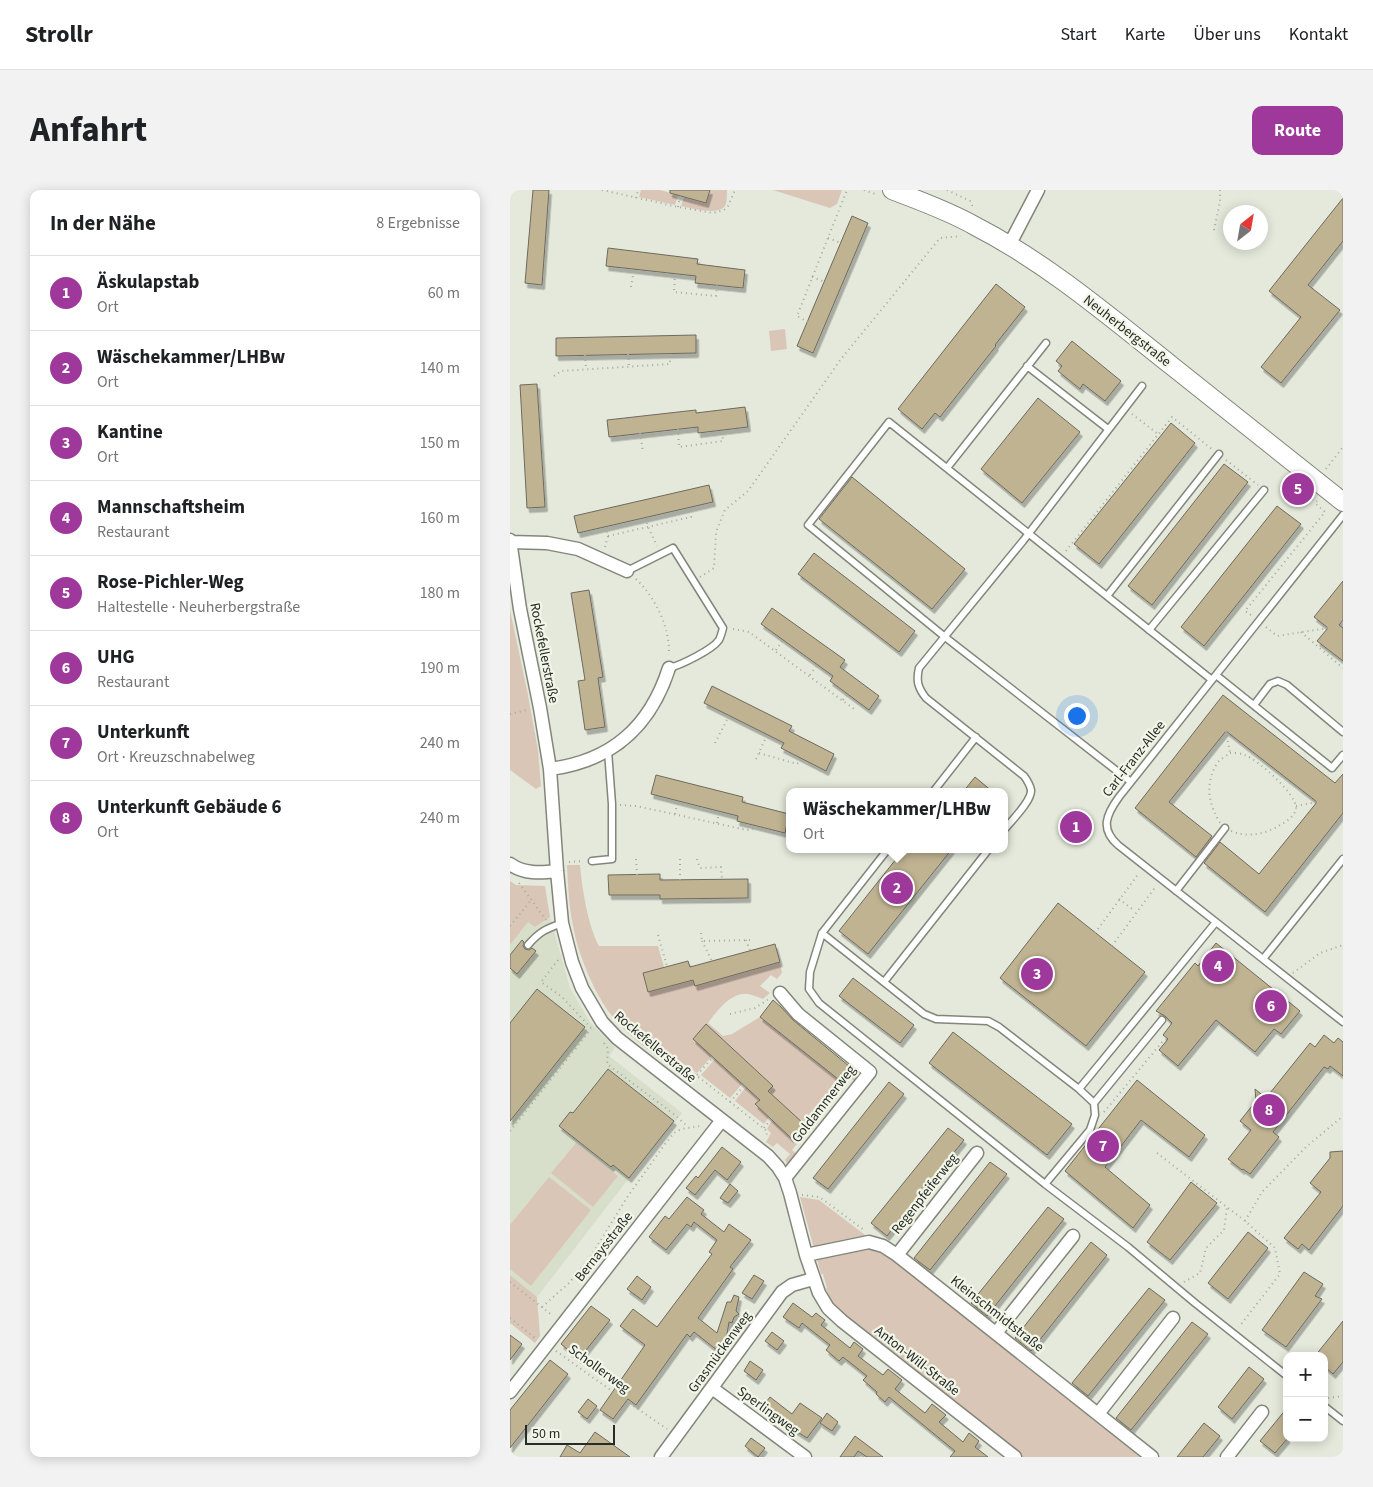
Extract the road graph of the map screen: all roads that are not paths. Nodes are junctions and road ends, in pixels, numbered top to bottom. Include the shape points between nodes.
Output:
1 (892, 190) edge
2 (1038, 190) edge
3 (1008, 244) junction
4 (1046, 343) dead end
5 (1027, 366) junction
6 (1142, 386) dead end
7 (1108, 429) junction
8 (1219, 454) road end
9 (947, 468) junction
10 (1264, 490) road end
11 (1339, 497) edge
12 (1343, 515) edge
13 (1028, 534) junction
14 (510, 541) edge
15 (627, 571) joint
16 (1107, 596) junction
17 (1149, 630) junction
18 (945, 637) junction
19 (669, 668) joint
20 (1214, 678) junction
21 (1254, 705) junction
22 (1343, 732) edge
23 (976, 737) junction
24 (608, 751) junction
25 (1343, 755) edge
26 (550, 769) junction
27 (1131, 782) junction
28 (936, 788) edge
29 (1008, 825) edge
30 (1225, 828) road end
31 (885, 853) edge
32 (986, 853) edge
33 (1343, 859) edge
34 (592, 861) road end
35 (514, 867) edge
36 (556, 867) junction
37 (1176, 890) junction
38 (1216, 922) junction
39 (556, 925) junction
40 (822, 933) junction
41 (528, 945) dead end
42 (1263, 959) junction
43 (884, 982) junction
44 (780, 993) road end
45 (1162, 1020) dead end
46 (1343, 1022) edge
47 (1079, 1089) junction
48 (1094, 1103) junction
49 (720, 1123) junction
50 (977, 1153) dead end
51 (785, 1178) junction
52 (1045, 1184) junction
53 (1073, 1236) dead end
54 (806, 1254) junction
55 (897, 1255) junction
56 (813, 1279) junction
57 (1173, 1318) dead end
58 (996, 1333) junction
59 (1283, 1373) edge
60 (712, 1388) junction
61 (510, 1392) edge
62 (1328, 1409) edge
63 (1262, 1412) dead end
64 (1098, 1414) junction
65 (1343, 1421) edge
66 (662, 1457) edge
67 (805, 1457) edge
68 (1014, 1457) edge
69 (1152, 1457) edge
70 (1227, 1457) edge

1 - 3 main road, Neuherbergstraße via 929,204
2 - 3 street
3 - 11 main road, Neuherbergstraße via 1072,288
4 - 5 lane
5 - 7 lane
5 - 9 lane
6 - 7 lane
7 - 13 lane
8 - 16 lane
9 - 13 lane
9 - 18 lane via 889,422 808,525
10 - 17 lane
12 - 20 lane, Carl-Franz-Allee
13 - 16 lane
13 - 18 lane
14 - 15 street, Rockefellerstraße via 578,549
14 - 26 street, Rockefellerstraße
15 - 19 lane via 673,548 723,628 719,641 710,648
16 - 17 lane
17 - 20 lane
18 - 23 lane via 919,668 919,688 926,698
18 - 27 lane
19 - 24 street via 648,713 632,732
20 - 21 lane
20 - 27 lane, Carl-Franz-Allee
21 - 22 lane via 1270,684 1278,681
21 - 25 lane via 1332,768
23 - 28 lane
23 - 29 lane via 1024,776 1029,785 1028,801
24 - 26 street via 566,767
24 - 34 lane via 612,859
26 - 36 street, Rockefellerstraße
27 - 37 lane, Carl-Franz-Allee via 1112,807 1106,826 1108,834
30 - 37 lane
31 - 40 lane
32 - 43 lane
33 - 42 lane
35 - 36 street via 539,873
36 - 39 street, Rockefellerstraße
37 - 38 lane, Carl-Franz-Allee
38 - 42 lane, Carl-Franz-Allee
38 - 47 lane
39 - 41 lane via 537,935
39 - 49 street, Rockefellerstraße via 596,1025 659,1071
40 - 43 lane
40 - 52 lane via 810,972 809,989 820,1003
42 - 46 lane, Carl-Franz-Allee
43 - 47 lane via 924,1014 936,1019 988,1021 999,1027
44 - 51 street, Goldammerweg via 798,1014 870,1072
45 - 48 lane
47 - 48 lane
48 - 52 lane via 1095,1115 1090,1130
49 - 51 street, Rockefellerstraße via 763,1152
49 - 61 street, Bernaysstraße
50 - 55 street, Regenpfeiferweg
51 - 54 street, Rockefellerstraße
52 - 59 lane
53 - 58 street
54 - 55 street, Kleinschmidtstraße via 869,1242
54 - 56 street, Rockefellerstraße
55 - 58 street, Kleinschmidtstraße
56 - 60 street, Grasmückenweg via 792,1285 782,1292
56 - 68 street, Anton-Will-Straße via 828,1308 842,1321
57 - 64 street
58 - 64 street, Kleinschmidtstraße
60 - 66 street, Grasmückenweg
60 - 67 street, Sperlingweg
62 - 65 lane
63 - 70 street
64 - 69 street, Kleinschmidtstraße

